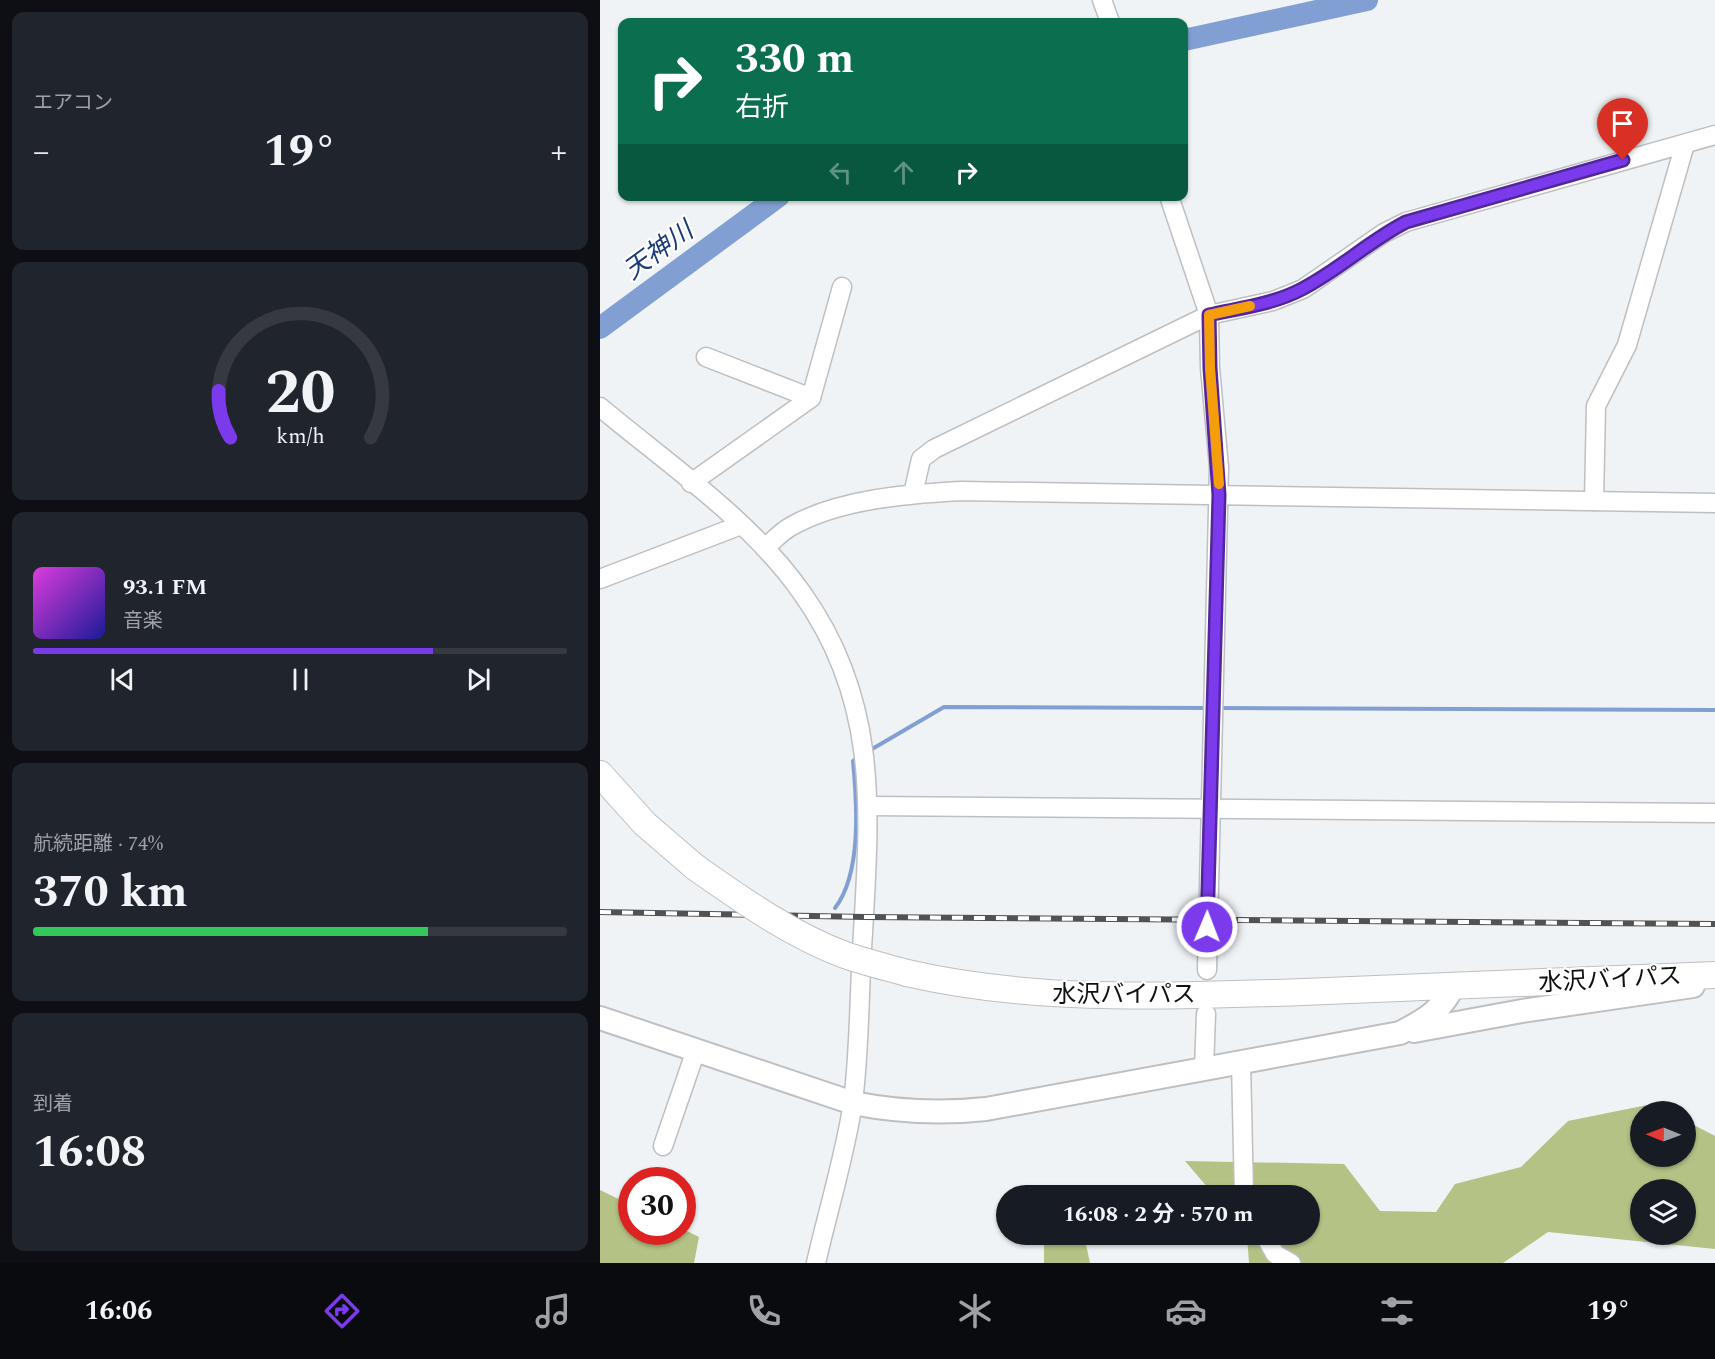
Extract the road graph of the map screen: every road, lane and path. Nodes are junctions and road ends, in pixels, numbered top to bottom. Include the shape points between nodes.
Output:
1 (1102, 0) edge
2 (1109, 18) edge
3 (1715, 135) edge
4 (1685, 144) junction
5 (1171, 201) edge
6 (842, 287) dead end
7 (1209, 315) junction
8 (706, 357) dead end
9 (811, 398) junction
10 (600, 407) edge
11 (691, 483) junction
12 (914, 494) junction
13 (1219, 495) junction
14 (1594, 501) junction
15 (1715, 503) edge
16 (741, 525) junction
17 (765, 548) junction
18 (600, 579) edge
19 (600, 774) edge
20 (869, 806) junction
21 (1209, 810) junction
22 (1715, 813) edge
23 (1207, 970) dead end
24 (1715, 975) edge
25 (1715, 983) edge
26 (1453, 986) junction
27 (1206, 1014) dead end
28 (600, 1018) edge
29 (1400, 1033) junction
30 (696, 1050) junction
31 (1241, 1062) junction
32 (1204, 1069) junction
33 (853, 1103) junction
34 (663, 1146) dead end
35 (1244, 1185) edge
36 (1270, 1245) edge
37 (816, 1263) edge
38 (1291, 1263) edge

1 - 2 street
3 - 4 street
4 - 7 street via 1406,222 1303,289 1273,301
4 - 14 street via 1627,345 1596,406
5 - 7 street
6 - 9 street
7 - 12 street via 934,448 921,459
7 - 13 street
8 - 9 street
9 - 11 street
10 - 11 street
11 - 16 street
12 - 13 street via 962,491
12 - 17 street via 881,498 802,521 787,528
13 - 14 street
13 - 21 street
14 - 15 street
16 - 17 street
16 - 18 street
17 - 20 street via 803,595 834,649 861,730
19 - 26 highway, 水沢バイパス, bridge via 645,824 745,903 844,955 907,974 962,986 1090,996
20 - 21 street
20 - 33 street
21 - 22 street
21 - 23 street
24 - 26 highway, 水沢バイパス
25 - 29 main road
26 - 29 main road via 1446,1003 1427,1019
27 - 32 street
28 - 30 main road
29 - 31 main road
30 - 33 main road
30 - 34 street
31 - 32 main road
31 - 35 street
32 - 33 main road via 952,1113
33 - 37 street
36 - 38 street via 1275,1254

